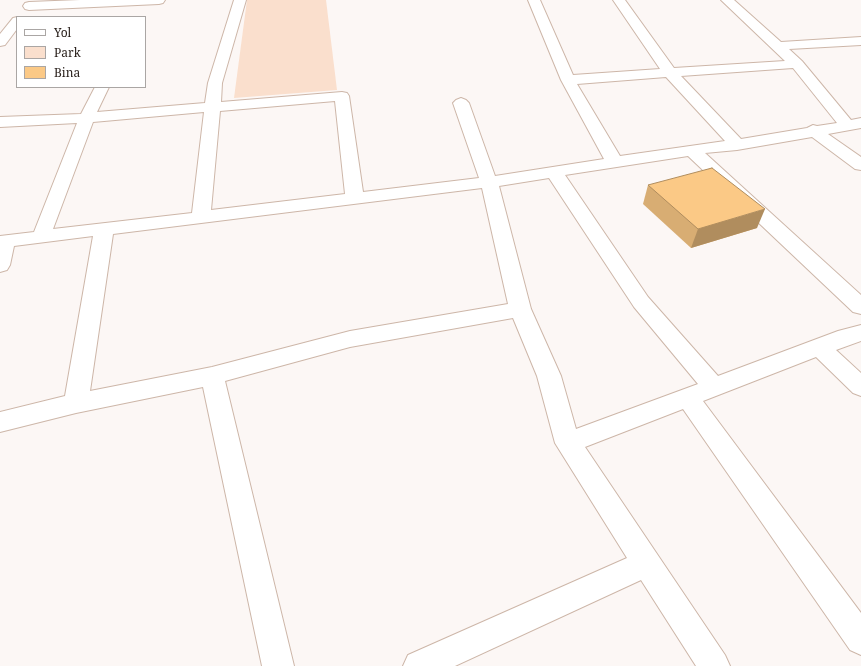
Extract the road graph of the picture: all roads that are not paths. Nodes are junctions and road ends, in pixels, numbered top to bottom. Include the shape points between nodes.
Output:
1 (159, 0) edge
2 (240, 0) edge
3 (534, 0) edge
4 (619, 0) edge
5 (726, 0) edge
6 (31, 3) edge
7 (141, 4) edge
8 (21, 16) edge
9 (16, 22) edge
10 (861, 41) edge
11 (0, 42) edge
12 (777, 46) junction
13 (797, 64) junction
14 (669, 72) junction
15 (568, 80) junction
16 (102, 88) edge
17 (461, 103) dead end
18 (213, 108) junction
19 (87, 118) junction
20 (0, 122) edge
21 (854, 124) edge
22 (813, 130) junction
23 (737, 145) junction
24 (692, 150) junction
25 (615, 163) junction
26 (861, 166) edge
27 (554, 172) junction
28 (489, 182) junction
29 (355, 199) junction
30 (201, 217) junction
31 (104, 229) junction
32 (41, 237) junction
33 (3, 242) edge
34 (0, 265) edge
35 (861, 307) edge
36 (520, 309) junction
37 (861, 333) edge
38 (819, 347) junction
39 (212, 376) junction
40 (714, 387) junction
41 (861, 387) edge
42 (687, 397) junction
43 (76, 403) junction
44 (0, 422) edge
45 (568, 443) junction
46 (647, 563) junction
47 (861, 639) edge
48 (278, 666) edge
49 (419, 666) edge
50 (714, 666) edge

1 - 7 street
2 - 18 street via 215,83
3 - 15 street
4 - 14 street
5 - 12 street
6 - 7 street
6 - 8 street
9 - 11 street
10 - 12 street
12 - 13 street
13 - 14 street
13 - 21 street
14 - 15 street
14 - 23 street
15 - 25 street
16 - 19 street
17 - 28 street
18 - 19 street
18 - 29 street via 342,96
18 - 30 street
19 - 20 street
19 - 32 street
21 - 22 street
22 - 23 street
22 - 26 street
23 - 24 street
24 - 25 street
24 - 35 street
25 - 27 street
27 - 28 street
27 - 40 street via 641,302
28 - 29 street
28 - 36 street
29 - 30 street
30 - 31 street
31 - 32 street
31 - 43 street
32 - 33 street
33 - 34 street
36 - 39 street via 350,339
36 - 45 street via 549,376
37 - 38 street
38 - 40 street
38 - 41 street
39 - 43 street
39 - 48 street
40 - 42 street
42 - 45 street
42 - 47 street
43 - 44 street
45 - 46 street
46 - 49 street
46 - 50 street

